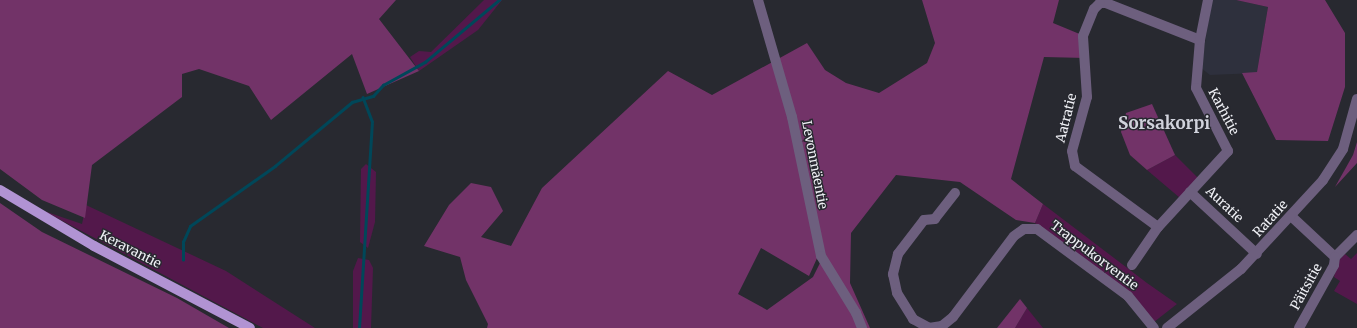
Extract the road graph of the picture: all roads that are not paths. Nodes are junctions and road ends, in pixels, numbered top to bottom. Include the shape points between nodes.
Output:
1 (758, 0) edge
2 (1208, 0) edge
3 (1200, 40) junction
4 (1357, 99) edge
5 (0, 190) edge
6 (1190, 192) junction
7 (955, 193) dead end
8 (1291, 216) junction
9 (1158, 227) junction
10 (1357, 235) edge
11 (1257, 254) junction
12 (1334, 257) junction
13 (1132, 265) dead end
14 (250, 328) edge
15 (862, 328) edge
16 (1154, 328) edge
17 (1167, 328) edge
18 (1299, 328) edge

1 - 15 street, Levonmäentie via 792,117 820,256 856,312
2 - 3 street
3 - 6 street, Karhitie via 1196,88 1228,151
3 - 9 street, Aatratie via 1106,3 1100,3 1094,9 1083,36 1087,97 1072,151 1075,166
4 - 8 street, Ratatie via 1343,149 1324,180
5 - 14 main road, Keravantie via 94,246
6 - 9 street
6 - 11 street, Auratie
7 - 16 street, Trappukorventie via 935,219 924,220 903,249 893,274 904,308 913,319 929,328 942,326 953,317 1014,236 1024,229 1036,229 1128,296
8 - 11 street, Ratatie
8 - 12 street
9 - 13 street
10 - 12 street
11 - 17 street, Ratatie
12 - 18 street, Päitsitie via 1334,265

